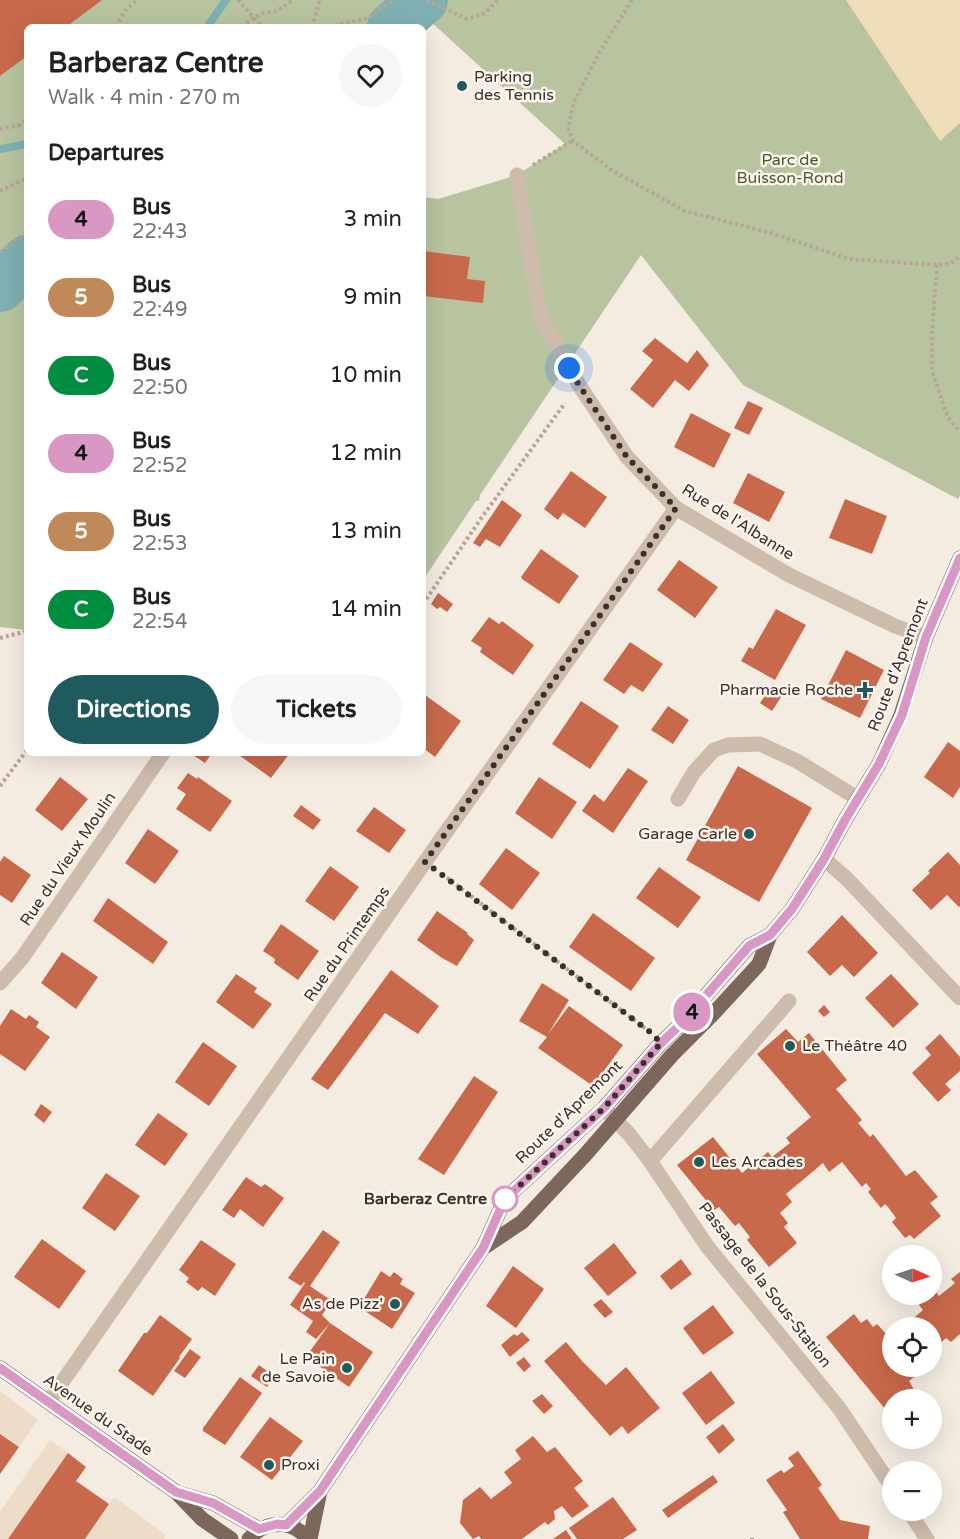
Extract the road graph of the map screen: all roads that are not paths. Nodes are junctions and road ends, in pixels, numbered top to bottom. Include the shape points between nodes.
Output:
1 (517, 175) road end
2 (676, 508) junction
3 (960, 558) edge
4 (926, 637) junction
5 (161, 756) edge
6 (857, 798) junction
7 (678, 799) dead end
8 (824, 859) junction
9 (770, 935) junction
10 (0, 983) edge
11 (960, 998) edge
12 (789, 1001) dead end
13 (604, 1108) junction
14 (616, 1119) junction
15 (650, 1161) junction
16 (483, 1248) junction
17 (0, 1368) edge
18 (49, 1401) junction
19 (882, 1472) edge
20 (320, 1491) junction
21 (176, 1492) junction
22 (915, 1521) edge
23 (286, 1525) junction
24 (254, 1534) edge
25 (231, 1539) edge
26 (309, 1539) edge
27 (927, 1539) edge

1 - 2 street, Rue de l'Albanne via 540,315 579,385 627,457
2 - 4 street, Rue de l'Albanne via 789,574 895,627
2 - 18 street, Rue du Printemps
3 - 4 main road, Route d'Apremont
4 - 6 main road, Route d'Apremont via 902,715 879,764
5 - 10 street, Rue du Vieux Moulin via 23,957
6 - 7 street via 797,761 760,744 729,745 714,750 694,772
6 - 8 main road, Route d'Apremont
8 - 9 main road, Route d'Apremont
8 - 11 street
9 - 13 main road, Route d'Apremont via 749,946
9 - 14 main road, Route d'Apremont via 759,964
12 - 15 street
13 - 14 street, Passage de la Sous-Station
13 - 16 main road, Route d'Apremont via 505,1199
14 - 15 street, Passage de la Sous-Station
14 - 16 main road, Route d'Apremont via 522,1222
15 - 19 street, Passage de la Sous-Station via 707,1246 839,1408
16 - 20 main road, Route d'Apremont
17 - 18 main road, Avenue du Stade
18 - 21 main road, Avenue du Stade
20 - 23 main road, Route d'Apremont
20 - 26 main road, Route d'Apremont
21 - 24 main road, Avenue du Stade via 213,1503
21 - 25 main road, Avenue du Stade via 202,1519
22 - 27 street
23 - 24 main road via 277,1524
23 - 26 main road

